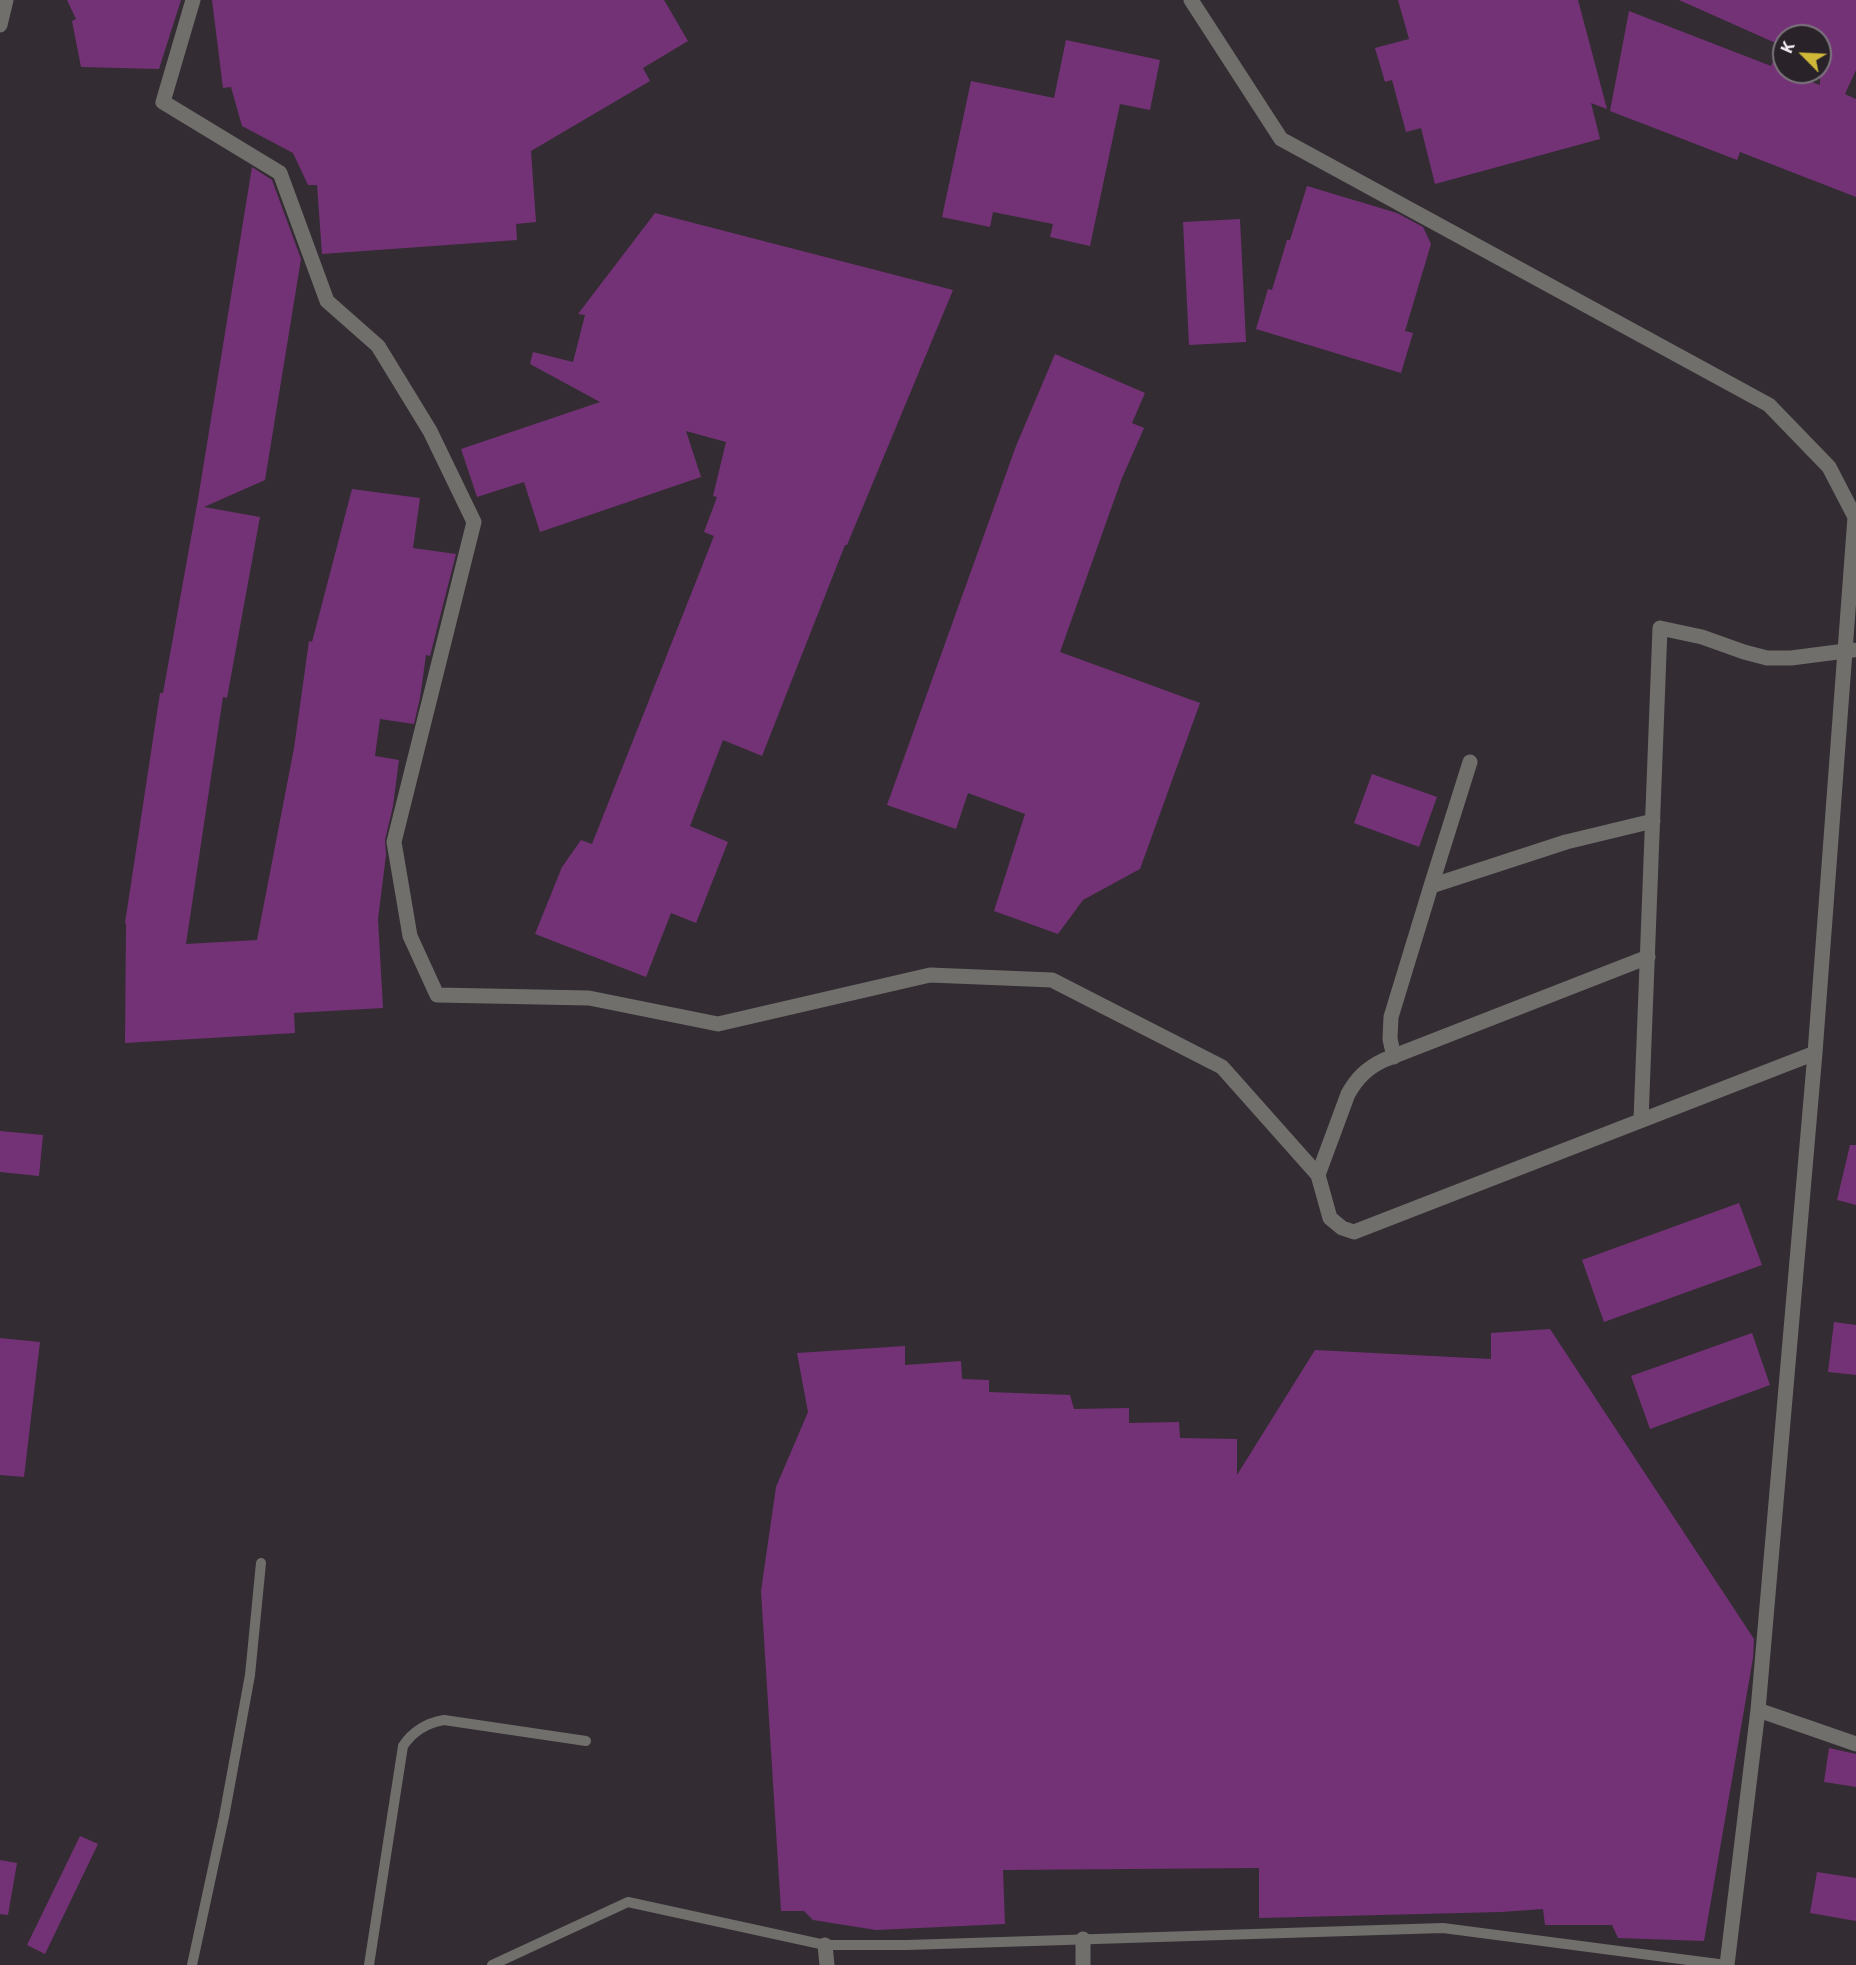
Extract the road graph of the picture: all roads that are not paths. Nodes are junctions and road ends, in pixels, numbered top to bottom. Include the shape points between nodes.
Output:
1 (6, 0) edge
2 (193, 0) edge
3 (1191, 0) edge
4 (0, 25) edge
5 (1852, 646) edge
6 (1470, 762) dead end
7 (1653, 820) junction
8 (1431, 886) junction
9 (1648, 957) junction
10 (1815, 1053) junction
11 (1394, 1057) junction
12 (1641, 1120) junction
13 (1318, 1174) junction
14 (261, 1563) dead end
15 (1758, 1710) junction
16 (586, 1741) dead end
17 (1856, 1744) edge
18 (1083, 1939) junction
19 (825, 1945) junction
20 (192, 1965) edge
21 (369, 1965) edge
22 (492, 1965) edge
23 (827, 1965) edge
24 (1083, 1965) edge
25 (1726, 1965) edge

1 - 4 street
2 - 13 street via 163,102 280,173 327,301 378,346 430,431 474,522 394,842 410,936 437,995 588,998 718,1024 930,975 1052,980 1222,1067
3 - 5 street via 1281,139 1769,405 1829,467 1855,517
5 - 7 street via 1791,658 1767,658 1660,628
5 - 10 street
6 - 8 street
7 - 8 street via 1566,842
7 - 9 street
8 - 11 street via 1391,1017
9 - 11 street
9 - 12 street
10 - 12 street
10 - 15 street
11 - 13 street via 1367,1070 1353,1085
12 - 13 street via 1354,1232 1330,1218
14 - 20 lane via 250,1675
15 - 17 street
15 - 25 street
16 - 21 lane via 444,1720 414,1733 404,1746
18 - 19 lane
18 - 24 street
18 - 25 lane via 1443,1928
19 - 22 lane via 628,1902
19 - 23 street

